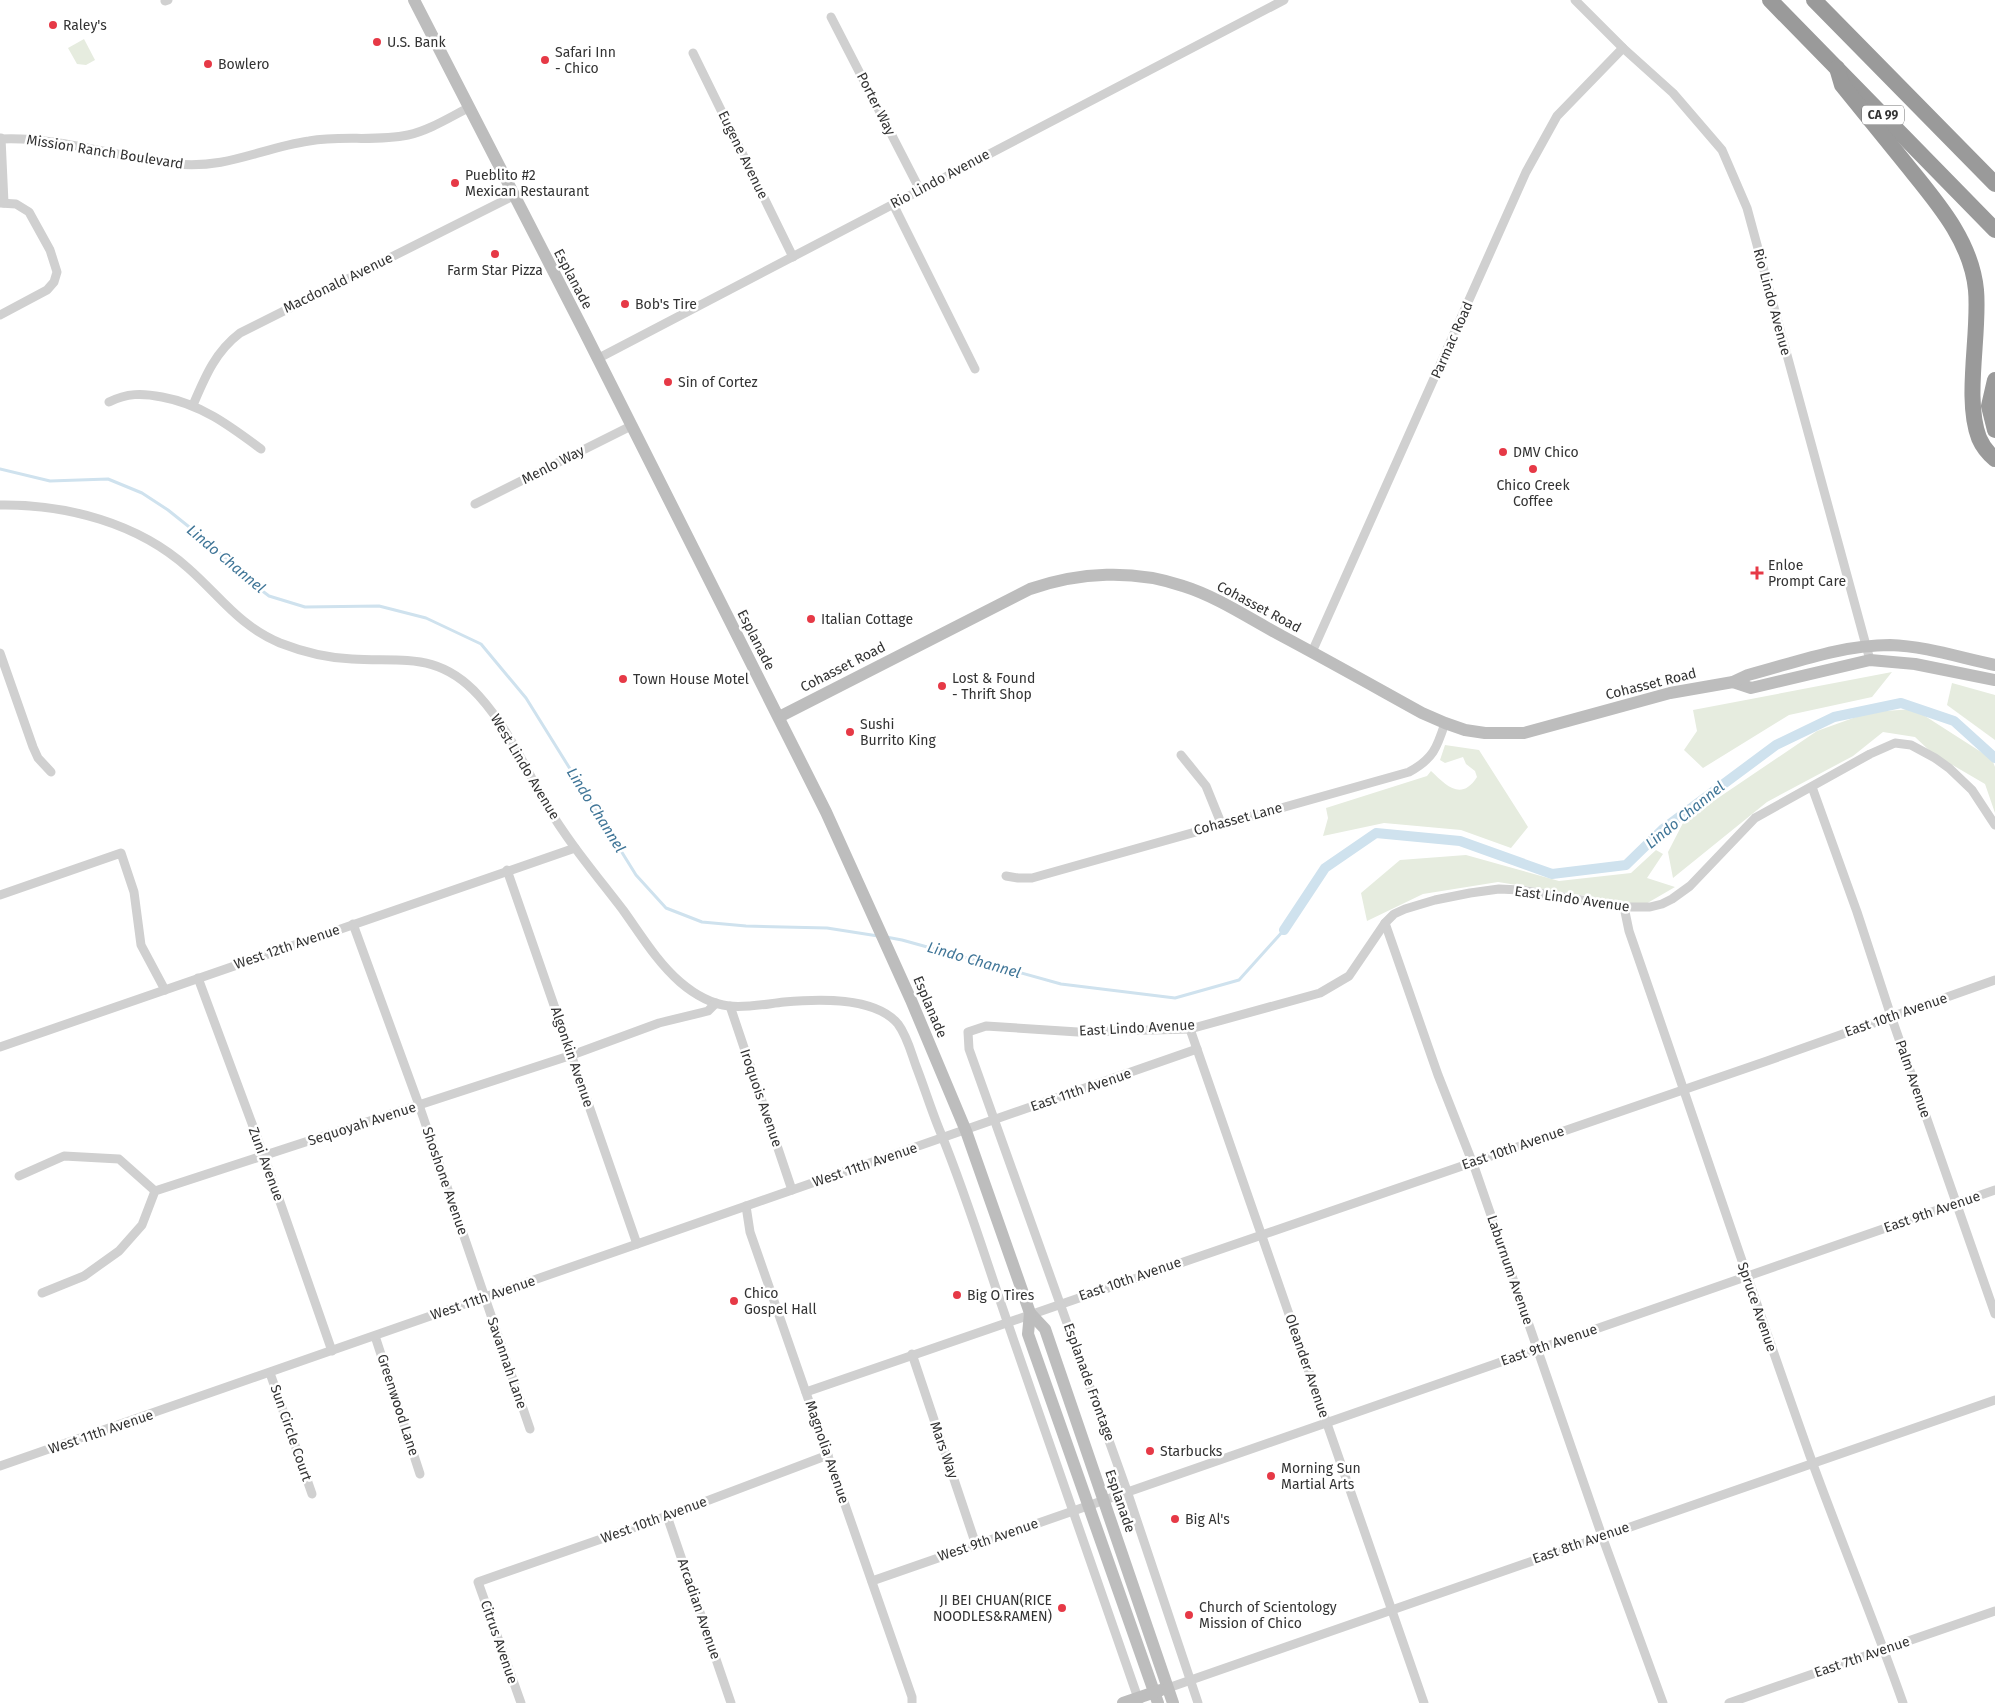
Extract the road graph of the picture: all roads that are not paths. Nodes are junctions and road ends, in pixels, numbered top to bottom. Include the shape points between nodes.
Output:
1 (414, 0) edge
2 (1284, 0) edge
3 (1575, 0) edge
4 (1770, 0) edge
5 (1814, 0) edge
6 (831, 17) dead end
7 (1623, 48) junction
8 (692, 53) dead end
9 (1837, 68) junction
10 (470, 106) junction
11 (1, 138) edge
12 (1995, 184) edge
13 (920, 190) junction
14 (515, 196) junction
15 (2, 203) edge
16 (893, 204) junction
17 (1995, 230) edge
18 (793, 257) junction
19 (0, 315) edge
20 (597, 359) junction
21 (975, 369) dead end
22 (1995, 380) edge
23 (109, 402) dead end
24 (193, 405) junction
25 (631, 426) junction
26 (1995, 430) edge
27 (261, 450) dead end
28 (1995, 459) edge
29 (0, 504) edge
30 (475, 504) dead end
31 (1866, 646) junction
32 (1312, 652) junction
33 (0, 653) edge
34 (1870, 660) junction
35 (1995, 660) edge
36 (1973, 661) junction
37 (1995, 665) edge
38 (1995, 680) edge
39 (1733, 682) junction
40 (779, 717) junction
41 (1445, 723) junction
42 (1181, 755) dead end
43 (51, 772) dead end
44 (1812, 787) junction
45 (1222, 823) junction
46 (1995, 825) edge
47 (575, 848) junction
48 (508, 870) junction
49 (1006, 876) dead end
50 (0, 895) edge
51 (1624, 907) junction
52 (1385, 923) junction
53 (353, 924) junction
54 (198, 978) junction
55 (1995, 980) edge
56 (164, 990) junction
57 (716, 1003) junction
58 (730, 1006) junction
59 (1891, 1016) junction
60 (986, 1026) joint
61 (1190, 1029) junction
62 (0, 1047) edge
63 (1197, 1049) junction
64 (572, 1055) junction
65 (1683, 1089) junction
66 (419, 1105) junction
67 (996, 1120) junction
68 (966, 1131) junction
69 (943, 1138) junction
70 (264, 1156) junction
71 (1472, 1162) junction
72 (19, 1176) dead end
73 (792, 1190) junction
74 (1995, 1190) edge
75 (155, 1192) junction
76 (1956, 1204) junction
77 (746, 1206) junction
78 (1261, 1234) junction
79 (637, 1244) junction
80 (1746, 1276) junction
81 (42, 1293) dead end
82 (484, 1298) junction
83 (1060, 1303) junction
84 (1030, 1313) junction
85 (1995, 1314) edge
86 (1007, 1321) junction
87 (375, 1336) junction
88 (1538, 1349) junction
89 (332, 1351) junction
90 (912, 1354) junction
91 (270, 1373) junction
92 (806, 1392) junction
93 (1995, 1400) edge
94 (1327, 1422) junction
95 (530, 1429) dead end
96 (828, 1455) junction
97 (1812, 1462) junction
98 (0, 1466) edge
99 (420, 1474) dead end
100 (1127, 1492) junction
101 (312, 1494) dead end
102 (1103, 1499) junction
103 (1088, 1505) junction
104 (1073, 1510) junction
105 (667, 1516) junction
106 (1602, 1536) junction
107 (976, 1545) junction
108 (872, 1581) junction
109 (478, 1582) joint
110 (1392, 1610) junction
111 (1995, 1611) edge
112 (1884, 1650) junction
113 (1191, 1681) junction
114 (1168, 1688) junction
115 (1157, 1698) edge
116 (1139, 1700) edge
117 (914, 1701) edge
118 (521, 1703) edge
119 (731, 1703) edge
120 (1123, 1703) edge
121 (1173, 1703) edge
122 (1198, 1703) edge
123 (1424, 1703) edge
124 (1663, 1703) edge
125 (1730, 1703) edge
126 (1903, 1703) edge

1 - 10 main road, Esplanade
2 - 13 street, Rio Lindo Avenue
3 - 7 street, Rio Lindo Avenue
4 - 9 highway, CA 99
5 - 12 highway, CA 99
6 - 13 street, Porter Way
7 - 31 street, Rio Lindo Avenue via 1673,93 1722,150 1747,208
7 - 32 street, Parmac Road via 1557,116 1526,172
8 - 18 street, Eugene Avenue
9 - 17 highway, CA 99
9 - 28 highway via 1842,85 1954,226 1971,264 1976,289 1974,420 1980,439
10 - 11 street, Mission Ranch Boulevard via 408,135 309,141 242,159 208,164 176,164 33,140
10 - 14 main road, Esplanade
11 - 15 street
13 - 16 street, Rio Lindo Avenue
14 - 20 main road, Esplanade
14 - 24 street, Macdonald Avenue via 240,333 224,346 212,363
15 - 19 street via 21,206 29,212 50,250 57,272 47,290
16 - 18 street, Rio Lindo Avenue
16 - 21 street
18 - 20 street, Rio Lindo Avenue
20 - 25 main road, Esplanade
22 - 26 highway via 1989,406
23 - 24 street via 141,393
24 - 27 street via 228,425
25 - 30 street, Menlo Way
25 - 40 main road, Esplanade
29 - 47 street, West Lindo Avenue via 63,510 138,534 182,563 246,624 289,646 332,658 429,663 455,675 479,696 494,715
31 - 34 street, Rio Lindo Avenue
31 - 36 main road, Cohasset Road via 1902,646
31 - 39 main road, Cohasset Road via 1828,653
32 - 40 main road, Cohasset Road via 1184,586 1132,575 1088,576 1028,590
32 - 41 main road, Cohasset Road
33 - 43 street via 33,747
34 - 38 main road, Cohasset Road via 1915,664
34 - 39 main road, Cohasset Road via 1751,688
35 - 36 main road
36 - 37 main road, Cohasset Road
39 - 41 main road, Cohasset Road via 1670,693 1524,733 1485,733
40 - 68 main road, Esplanade via 911,1000
41 - 45 street, Cohasset Lane via 1430,758 1409,772
42 - 45 street via 1206,786
44 - 46 street, East Lindo Avenue via 1884,747 1911,744 1961,779
44 - 51 street, East Lindo Avenue via 1755,818 1690,886 1672,900 1650,907
44 - 59 street, Palm Avenue
45 - 49 street, Cohasset Lane via 1032,878
47 - 48 street, West 12th Avenue
47 - 57 street, West Lindo Avenue via 666,968 690,990
48 - 53 street, West 12th Avenue
48 - 64 street, Algonkin Avenue
50 - 56 street via 121,853 134,892 141,945
51 - 52 street, East Lindo Avenue via 1499,889 1405,909
51 - 65 street, Spruce Avenue
52 - 61 street, East Lindo Avenue via 1349,976 1320,993
52 - 71 street, Laburnum Avenue
53 - 54 street, West 12th Avenue
53 - 66 street, Shoshone Avenue
54 - 56 street, West 12th Avenue
54 - 70 street, Zuni Avenue
55 - 59 street, East 10th Avenue
56 - 62 street, West 12th Avenue
57 - 58 street, West Lindo Avenue
57 - 64 street, Sequoyah Avenue via 708,1011 659,1022
58 - 69 street, West Lindo Avenue via 836,1001 865,1005 887,1014 907,1041
58 - 73 street, Iroquois Avenue
59 - 65 street, East 10th Avenue
59 - 76 street, Palm Avenue
60 - 61 street, East Lindo Avenue via 1078,1032
60 - 67 street, Esplanade Frontage via 968,1032 970,1049
61 - 63 street, Oleander Avenue
63 - 67 street, East 11th Avenue
63 - 78 street, Oleander Avenue
64 - 66 street, Sequoyah Avenue
64 - 79 street, Algonkin Avenue
65 - 71 street, East 10th Avenue
65 - 80 street, Spruce Avenue
66 - 70 street, Sequoyah Avenue
66 - 82 street, Shoshone Avenue
67 - 68 street, East 11th Avenue
67 - 83 street, Esplanade Frontage
68 - 69 street, West 11th Avenue
68 - 84 main road, Esplanade
69 - 73 street, West 11th Avenue
69 - 86 street
70 - 75 street, Sequoyah Avenue
70 - 89 street, Zuni Avenue
71 - 78 street, East 10th Avenue
71 - 88 street, Laburnum Avenue
72 - 75 street via 64,1156 119,1159
73 - 77 street, West 11th Avenue
74 - 76 street, East 9th Avenue
75 - 81 street via 142,1225 119,1252 84,1276
76 - 80 street, East 9th Avenue
76 - 85 street, Palm Avenue
77 - 79 street, West 11th Avenue
77 - 92 street, Magnolia Avenue via 750,1232
78 - 83 street, East 10th Avenue
78 - 94 street, Oleander Avenue
79 - 82 street, West 11th Avenue
80 - 88 street, East 9th Avenue
80 - 97 street, Spruce Avenue
82 - 87 street, West 11th Avenue
82 - 95 street, Savannah Lane
83 - 84 street, East 10th Avenue
83 - 100 street, Esplanade Frontage
84 - 86 street
84 - 102 main road, Esplanade via 1045,1329
84 - 103 main road, Esplanade via 1028,1334
86 - 90 street
86 - 104 street
87 - 89 street, West 11th Avenue
87 - 99 street, Greenwood Lane
88 - 94 street, East 9th Avenue
88 - 106 street, Laburnum Avenue
89 - 91 street, West 11th Avenue
90 - 92 street
90 - 107 street, Mars Way
91 - 98 street, West 11th Avenue
91 - 101 street, Sun Circle Court
92 - 96 street, Magnolia Avenue
93 - 97 street, East 8th Avenue
94 - 100 street, East 9th Avenue
94 - 110 street, Oleander Avenue
96 - 105 street, West 10th Avenue
96 - 108 street, Magnolia Avenue
97 - 106 street, East 8th Avenue
97 - 112 street, Spruce Avenue
100 - 102 street, East 9th Avenue
100 - 113 street, Esplanade Frontage
102 - 103 street, West 9th Avenue
102 - 114 main road, Esplanade
103 - 104 street, West 9th Avenue
103 - 115 main road, Esplanade
104 - 107 street, West 9th Avenue
104 - 116 street
105 - 109 street, West 10th Avenue
105 - 119 street, Arcadian Avenue
106 - 110 street, East 8th Avenue
106 - 124 street, Laburnum Avenue
107 - 108 street, West 9th Avenue
108 - 117 street, Magnolia Avenue
109 - 118 street, Citrus Avenue
110 - 113 street, East 8th Avenue
110 - 123 street, Oleander Avenue
111 - 112 street, East 7th Avenue
112 - 125 street, East 7th Avenue
112 - 126 street, Spruce Avenue
113 - 114 street, East 8th Avenue
113 - 122 street, Esplanade Frontage
114 - 115 main road
114 - 121 main road, Esplanade
115 - 116 main road
116 - 120 main road

